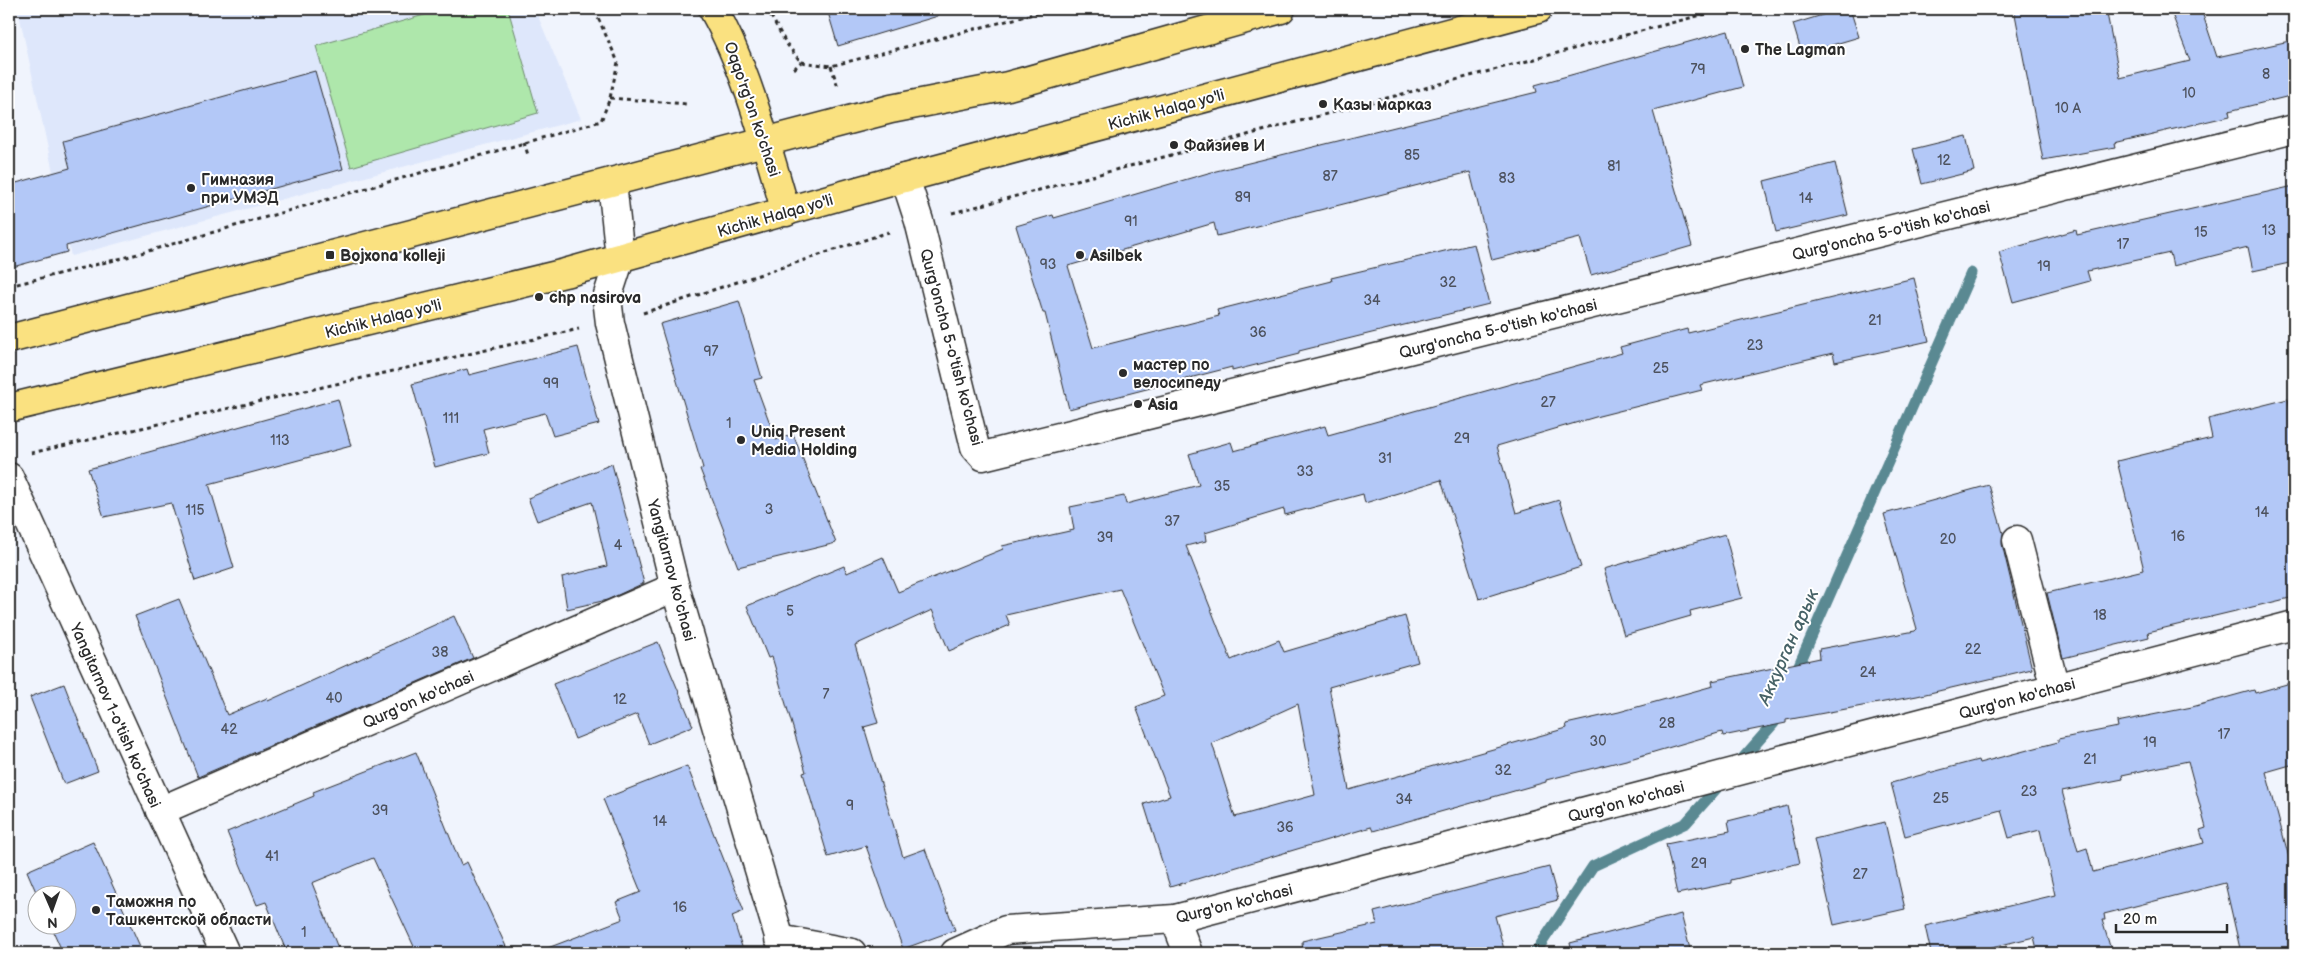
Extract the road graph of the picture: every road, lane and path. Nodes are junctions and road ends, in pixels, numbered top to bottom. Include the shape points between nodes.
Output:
1 (594, 9) edge
2 (713, 9) edge
3 (766, 9) edge
4 (1053, 9) edge
5 (1281, 9) edge
6 (1538, 9) edge
7 (1724, 9) edge
8 (801, 62) junction
9 (831, 66) junction
10 (794, 69) dead end
11 (838, 87) dead end
12 (610, 98) junction
13 (687, 104) dead end
14 (2294, 129) edge
15 (524, 142) junction
16 (766, 142) junction
17 (528, 155) dead end
18 (905, 178) junction
19 (612, 182) junction
20 (786, 212) junction
21 (919, 221) junction
22 (620, 258) junction
23 (9, 286) edge
24 (610, 323) junction
25 (9, 339) edge
26 (9, 408) edge
27 (28, 454) dead end
28 (9, 477) edge
29 (2017, 540) dead end
30 (675, 587) junction
31 (2294, 625) edge
32 (2055, 688) junction
33 (160, 811) junction
34 (1175, 919) junction
35 (781, 946) edge
36 (226, 953) edge
37 (852, 953) edge
38 (955, 953) edge
39 (1188, 953) edge

1 - 12 path via 618,62
2 - 16 main road, Oqqo'rg'on ko'chasi via 728,34
3 - 8 path
4 - 9 path
5 - 16 main road via 1008,86 891,109
6 - 18 main road, Kichik Halqa yo'li
7 - 21 path
8 - 9 path
8 - 10 path
9 - 11 path
12 - 13 path
12 - 15 path via 601,121
14 - 21 street, Qurg'oncha 5-o'tish ko'chasi via 983,456 975,447
15 - 17 path
15 - 23 path via 128,257
16 - 19 main road
16 - 20 main road, Oqqo'rg'on ko'chasi
18 - 20 main road, Kichik Halqa yo'li
18 - 21 street, Qurg'oncha 5-o'tish ko'chasi
19 - 22 street, Yangitarnov ko'chasi
19 - 25 main road
20 - 22 main road, Kichik Halqa yo'li
21 - 24 path
22 - 24 street, Yangitarnov ko'chasi via 606,298
22 - 26 main road, Kichik Halqa yo'li
24 - 27 path
24 - 30 street, Yangitarnov ko'chasi
28 - 33 street, Yangitarnov 1-o'tish ko'chasi
29 - 32 street
30 - 33 street, Qurg'on ko'chasi
30 - 35 street, Yangitarnov ko'chasi
31 - 32 street, Qurg'on ko'chasi
32 - 34 street, Qurg'on ko'chasi
33 - 36 street, Yangitarnov 1-o'tish ko'chasi
34 - 38 street, Qurg'on ko'chasi via 1006,930
34 - 39 street
35 - 37 street

